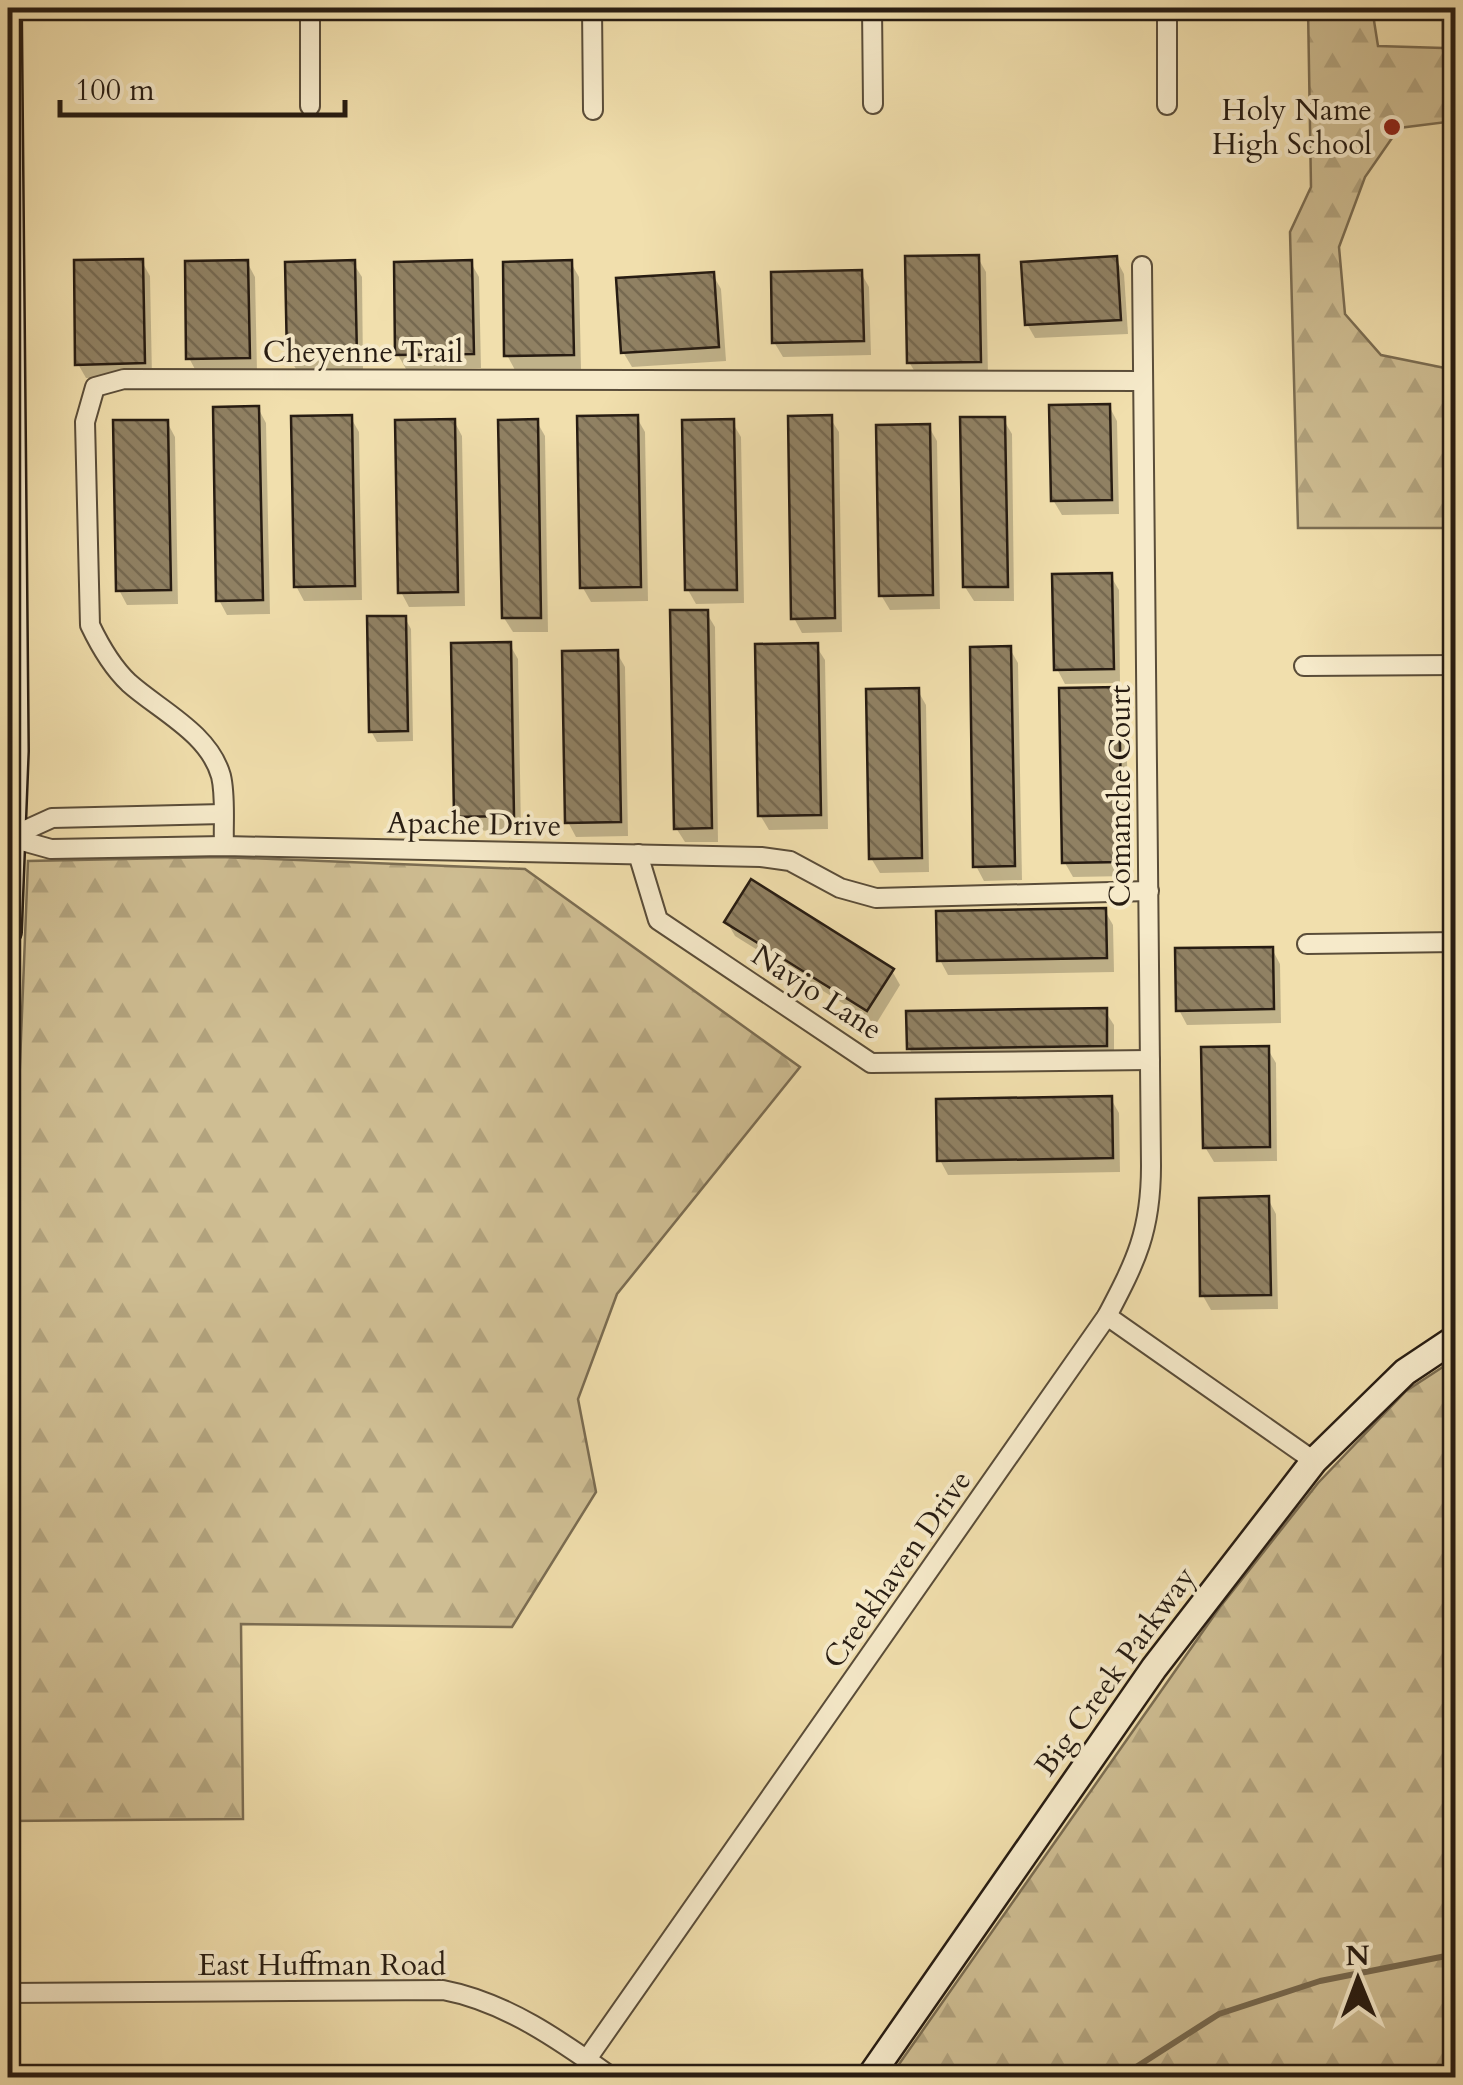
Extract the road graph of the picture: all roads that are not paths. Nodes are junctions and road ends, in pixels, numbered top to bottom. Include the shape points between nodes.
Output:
1 (8, 8) edge
2 (310, 8) edge
3 (592, 8) edge
4 (872, 8) edge
5 (1167, 8) edge
6 (873, 104) dead end
7 (1167, 105) dead end
8 (310, 106) dead end
9 (593, 110) dead end
10 (8, 140) edge
11 (1142, 266) dead end
12 (1144, 381) junction
13 (1456, 665) edge
14 (1304, 666) dead end
15 (222, 814) junction
16 (8, 838) edge
17 (224, 846) junction
18 (638, 854) junction
19 (1149, 891) junction
20 (8, 932) edge
21 (1456, 942) edge
22 (1307, 944) dead end
23 (1150, 1060) junction
24 (1106, 1316) junction
25 (1456, 1338) edge
26 (1314, 1461) junction
27 (8, 1993) edge
28 (587, 2060) junction
29 (613, 2078) edge
30 (869, 2078) edge

1 - 10 street
2 - 8 street
3 - 9 street
4 - 6 street
5 - 7 street
10 - 16 street via 15,736
11 - 12 street, Comanche Court
12 - 15 street, Cheyenne Trail via 124,379 95,387 85,422 90,625 126,680 205,748 220,775
12 - 19 street, Comanche Court
13 - 14 street
15 - 16 street via 52,818
15 - 17 street, Cheyenne Trail
16 - 17 street, Apache Drive via 51,849
16 - 20 street
17 - 18 street, Apache Drive
18 - 19 street, Apache Drive via 790,861 840,888 876,898
18 - 23 street, Navjo Lane via 658,920 871,1063
19 - 23 street, Comanche Court
21 - 22 street
23 - 24 street, Comanche Court via 1146,1232
24 - 26 street
24 - 28 street, Creekhaven Drive
25 - 26 street, Big Creek Parkway via 1405,1372
26 - 30 street, Big Creek Parkway via 1154,1668
27 - 28 street, East Huffman Road via 444,1990 478,1996
28 - 29 street, East Huffman Road

